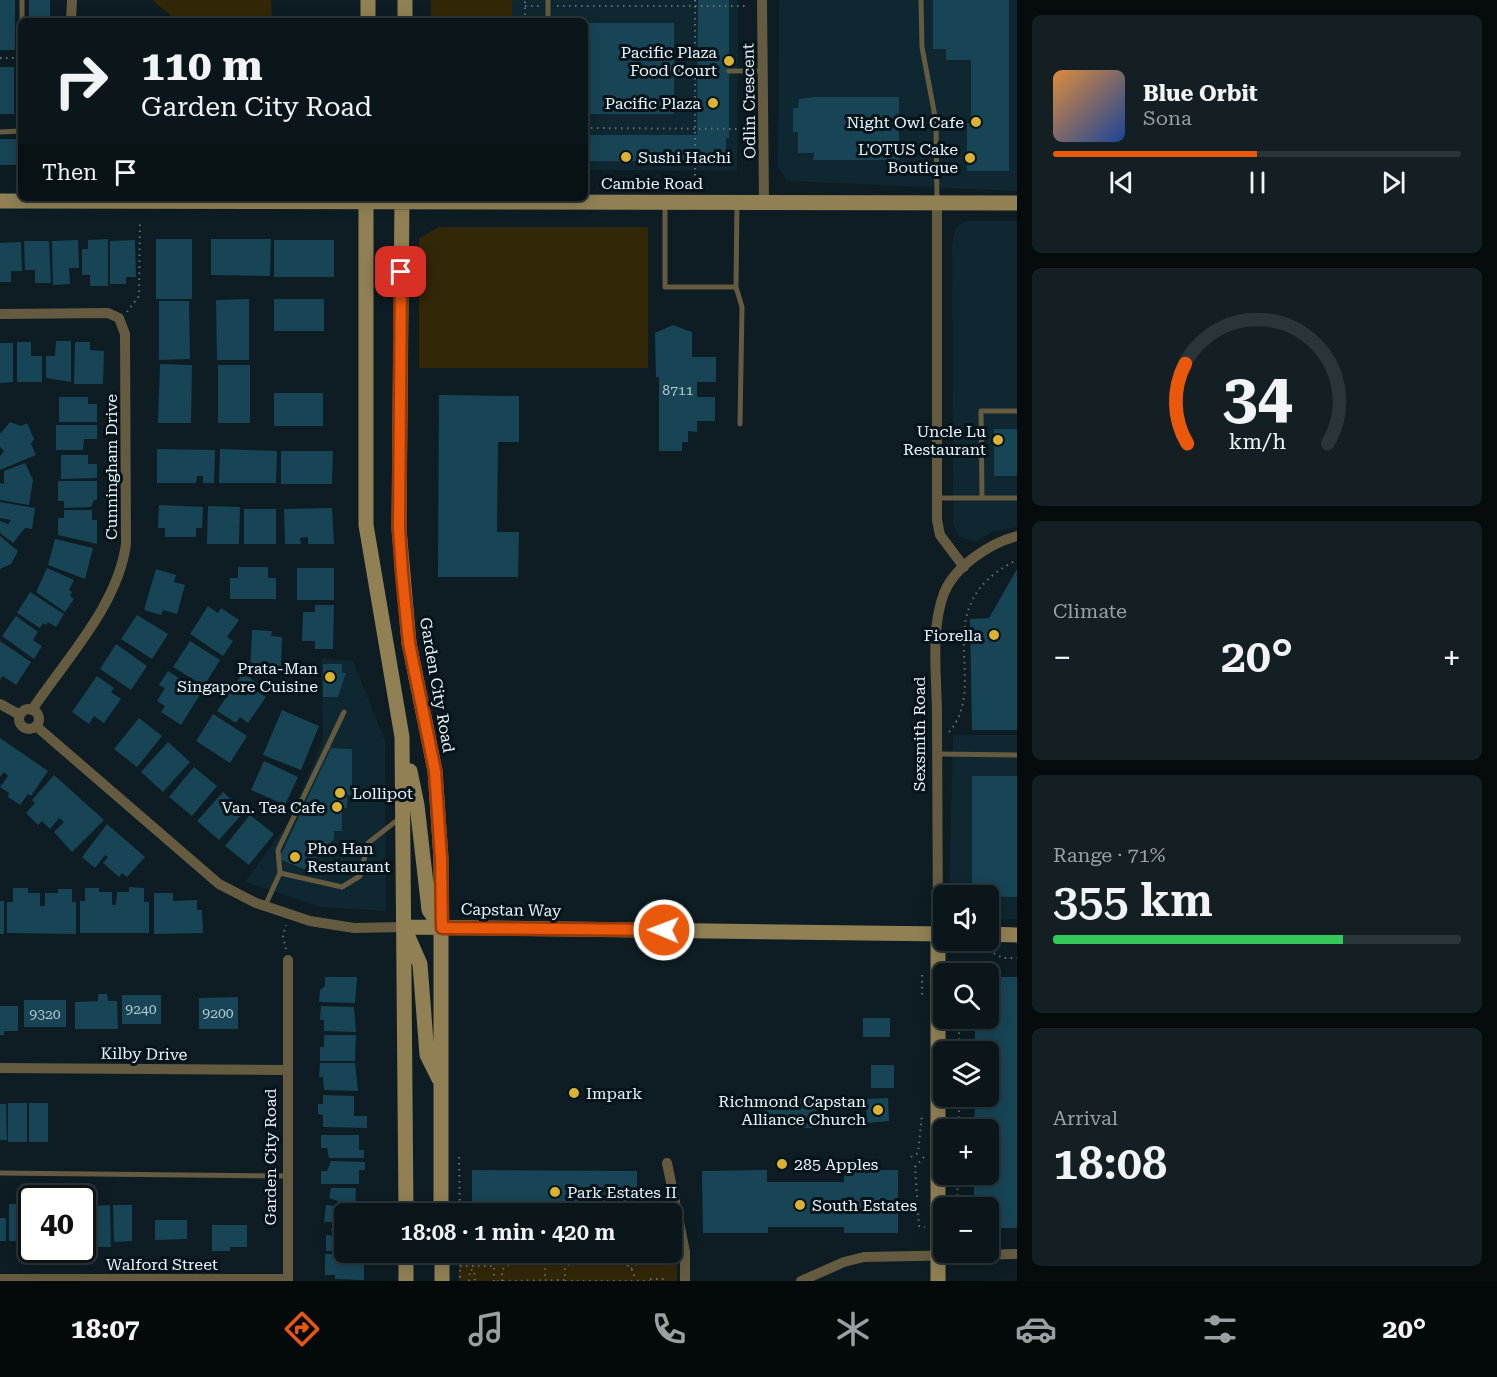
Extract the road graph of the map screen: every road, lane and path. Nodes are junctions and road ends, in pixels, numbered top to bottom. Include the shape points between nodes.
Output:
1 (22, 0) edge
2 (72, 0) edge
3 (368, 0) edge
4 (405, 0) edge
5 (525, 0) edge
6 (695, 0) edge
7 (762, 0) edge
8 (921, 0) edge
9 (548, 3) edge
10 (525, 6) junction
11 (695, 6) junction
12 (749, 6) dead end
13 (22, 18) edge
14 (71, 18) edge
15 (368, 18) edge
16 (405, 18) edge
17 (525, 18) edge
18 (0, 58) edge
19 (18, 58) edge
20 (658, 70) dead end
21 (696, 70) junction
22 (729, 71) dead end
23 (763, 71) junction
24 (588, 129) edge
25 (695, 129) junction
26 (748, 129) dead end
27 (18, 131) edge
28 (0, 132) edge
29 (695, 180) dead end
30 (18, 200) edge
31 (0, 201) edge
32 (366, 201) edge
33 (402, 201) edge
34 (588, 201) edge
35 (665, 201) junction
36 (737, 202) junction
37 (764, 202) junction
38 (937, 203) junction
39 (1017, 203) edge
40 (140, 220) dead end
41 (736, 287) junction
42 (0, 314) edge
43 (121, 320) junction
44 (1017, 411) edge
45 (740, 424) dead end
46 (937, 498) junction
47 (982, 498) junction
48 (1017, 498) edge
49 (1017, 536) edge
50 (1017, 560) edge
51 (964, 567) junction
52 (0, 704) edge
53 (32, 710) junction
54 (344, 712) dead end
55 (20, 715) junction
56 (36, 726) junction
57 (951, 729) dead end
58 (402, 737) junction
59 (937, 754) junction
60 (1017, 755) edge
61 (404, 816) junction
62 (280, 873) junction
63 (940, 885) edge
64 (265, 906) junction
65 (290, 914) junction
66 (404, 927) junction
67 (442, 928) junction
68 (933, 934) edge
69 (1017, 935) edge
70 (999, 938) edge
71 (941, 951) edge
72 (988, 951) edge
73 (1017, 958) edge
74 (288, 960) joint
75 (0, 1068) edge
76 (288, 1070) junction
77 (441, 1082) junction
78 (938, 1119) edge
79 (933, 1146) edge
80 (459, 1157) dead end
81 (668, 1162) dead end
82 (0, 1173) edge
83 (288, 1176) junction
84 (406, 1203) edge
85 (441, 1203) edge
86 (460, 1203) edge
87 (933, 1228) edge
88 (999, 1254) edge
89 (1017, 1254) edge
90 (933, 1255) edge
91 (406, 1263) edge
92 (441, 1263) edge
93 (637, 1263) edge
94 (938, 1263) edge
95 (460, 1266) joint
96 (474, 1268) junction
97 (632, 1269) junction
98 (0, 1279) edge
99 (634, 1279) junction
100 (668, 1279) dead end
101 (288, 1280) edge
102 (546, 1280) edge
103 (650, 1280) edge
104 (406, 1281) edge
105 (442, 1281) edge
106 (460, 1281) edge
107 (469, 1281) edge
108 (475, 1281) edge
109 (487, 1281) edge
110 (496, 1281) edge
111 (502, 1281) edge
112 (565, 1281) edge
113 (685, 1281) edge
114 (801, 1281) edge
115 (938, 1281) edge

1 - 13 lane
2 - 14 street
3 - 15 main road
4 - 16 main road
5 - 10 path
6 - 11 path
7 - 23 street, Odlin Crescent
8 - 38 lane via 922,47 936,122
9 - 10 path
9 - 11 path
10 - 17 path
11 - 12 path
11 - 21 path
18 - 19 path
20 - 21 lane
21 - 25 path
22 - 23 lane
23 - 37 street, Odlin Crescent
24 - 25 path
25 - 26 path
25 - 29 path
27 - 28 lane
30 - 31 main road, Cambie Road
32 - 58 main road via 366,525
33 - 67 main road, Garden City Road via 399,529 409,643 435,771
34 - 35 main road, Cambie Road
35 - 36 main road, Cambie Road
35 - 41 lane via 665,287
36 - 37 main road, Cambie Road
36 - 41 lane
37 - 38 main road, Cambie Road
38 - 39 main road, Cambie Road
38 - 46 street
40 - 43 path via 140,296
41 - 45 lane via 742,308
42 - 43 street via 108,313
43 - 53 street, Cunningham Drive via 125,334 124,564 113,594
44 - 47 lane via 981,411
46 - 47 lane
46 - 51 street via 940,535
47 - 48 lane
49 - 51 street, Sexsmith Road via 995,544
50 - 57 path via 988,578 970,606 964,630 963,702
51 - 59 street, Sexsmith Road via 951,580 940,607
52 - 55 street
53 - 55 street
53 - 56 street via 39,719
54 - 62 lane via 278,850
55 - 56 street via 25,728
56 - 64 street, Capstan Way via 219,884
58 - 61 main road
58 - 67 main road via 417,805 429,910
59 - 60 lane
59 - 63 street, Sexsmith Road
61 - 62 lane via 368,843 360,876 342,887
61 - 66 main road
62 - 64 lane
64 - 65 street, Capstan Way
65 - 66 street, Capstan Way via 354,928
65 - 74 path via 283,936
66 - 67 main road, Capstan Way
66 - 77 main road via 420,964 427,1054
66 - 84 main road
67 - 68 main road, Capstan Way
67 - 77 main road, Garden City Road
69 - 70 main road
71 - 78 main road, Sexsmith Road
72 - 73 path
74 - 76 street, Garden City Road
75 - 76 street, Kilby Drive
76 - 83 street, Garden City Road
77 - 85 main road, Garden City Road
79 - 87 path via 915,1167 919,1226
80 - 86 path
81 - 113 street via 685,1252
82 - 83 lane
83 - 101 street, Garden City Road
88 - 89 street
90 - 114 street via 864,1257
91 - 104 main road
92 - 105 main road
93 - 97 path
94 - 115 main road, Sexsmith Road
95 - 96 path
95 - 106 path
96 - 107 path via 470,1270
96 - 108 path
96 - 110 path via 494,1266
97 - 99 path
97 - 112 path via 625,1263 610,1263 604,1257 577,1257 565,1268
98 - 101 street, Walford Street
99 - 103 path
99 - 112 path
100 - 103 path
102 - 111 path
102 - 111 path via 546,1266 536,1256 518,1256 502,1270
102 - 112 path
109 - 110 path
110 - 111 path

